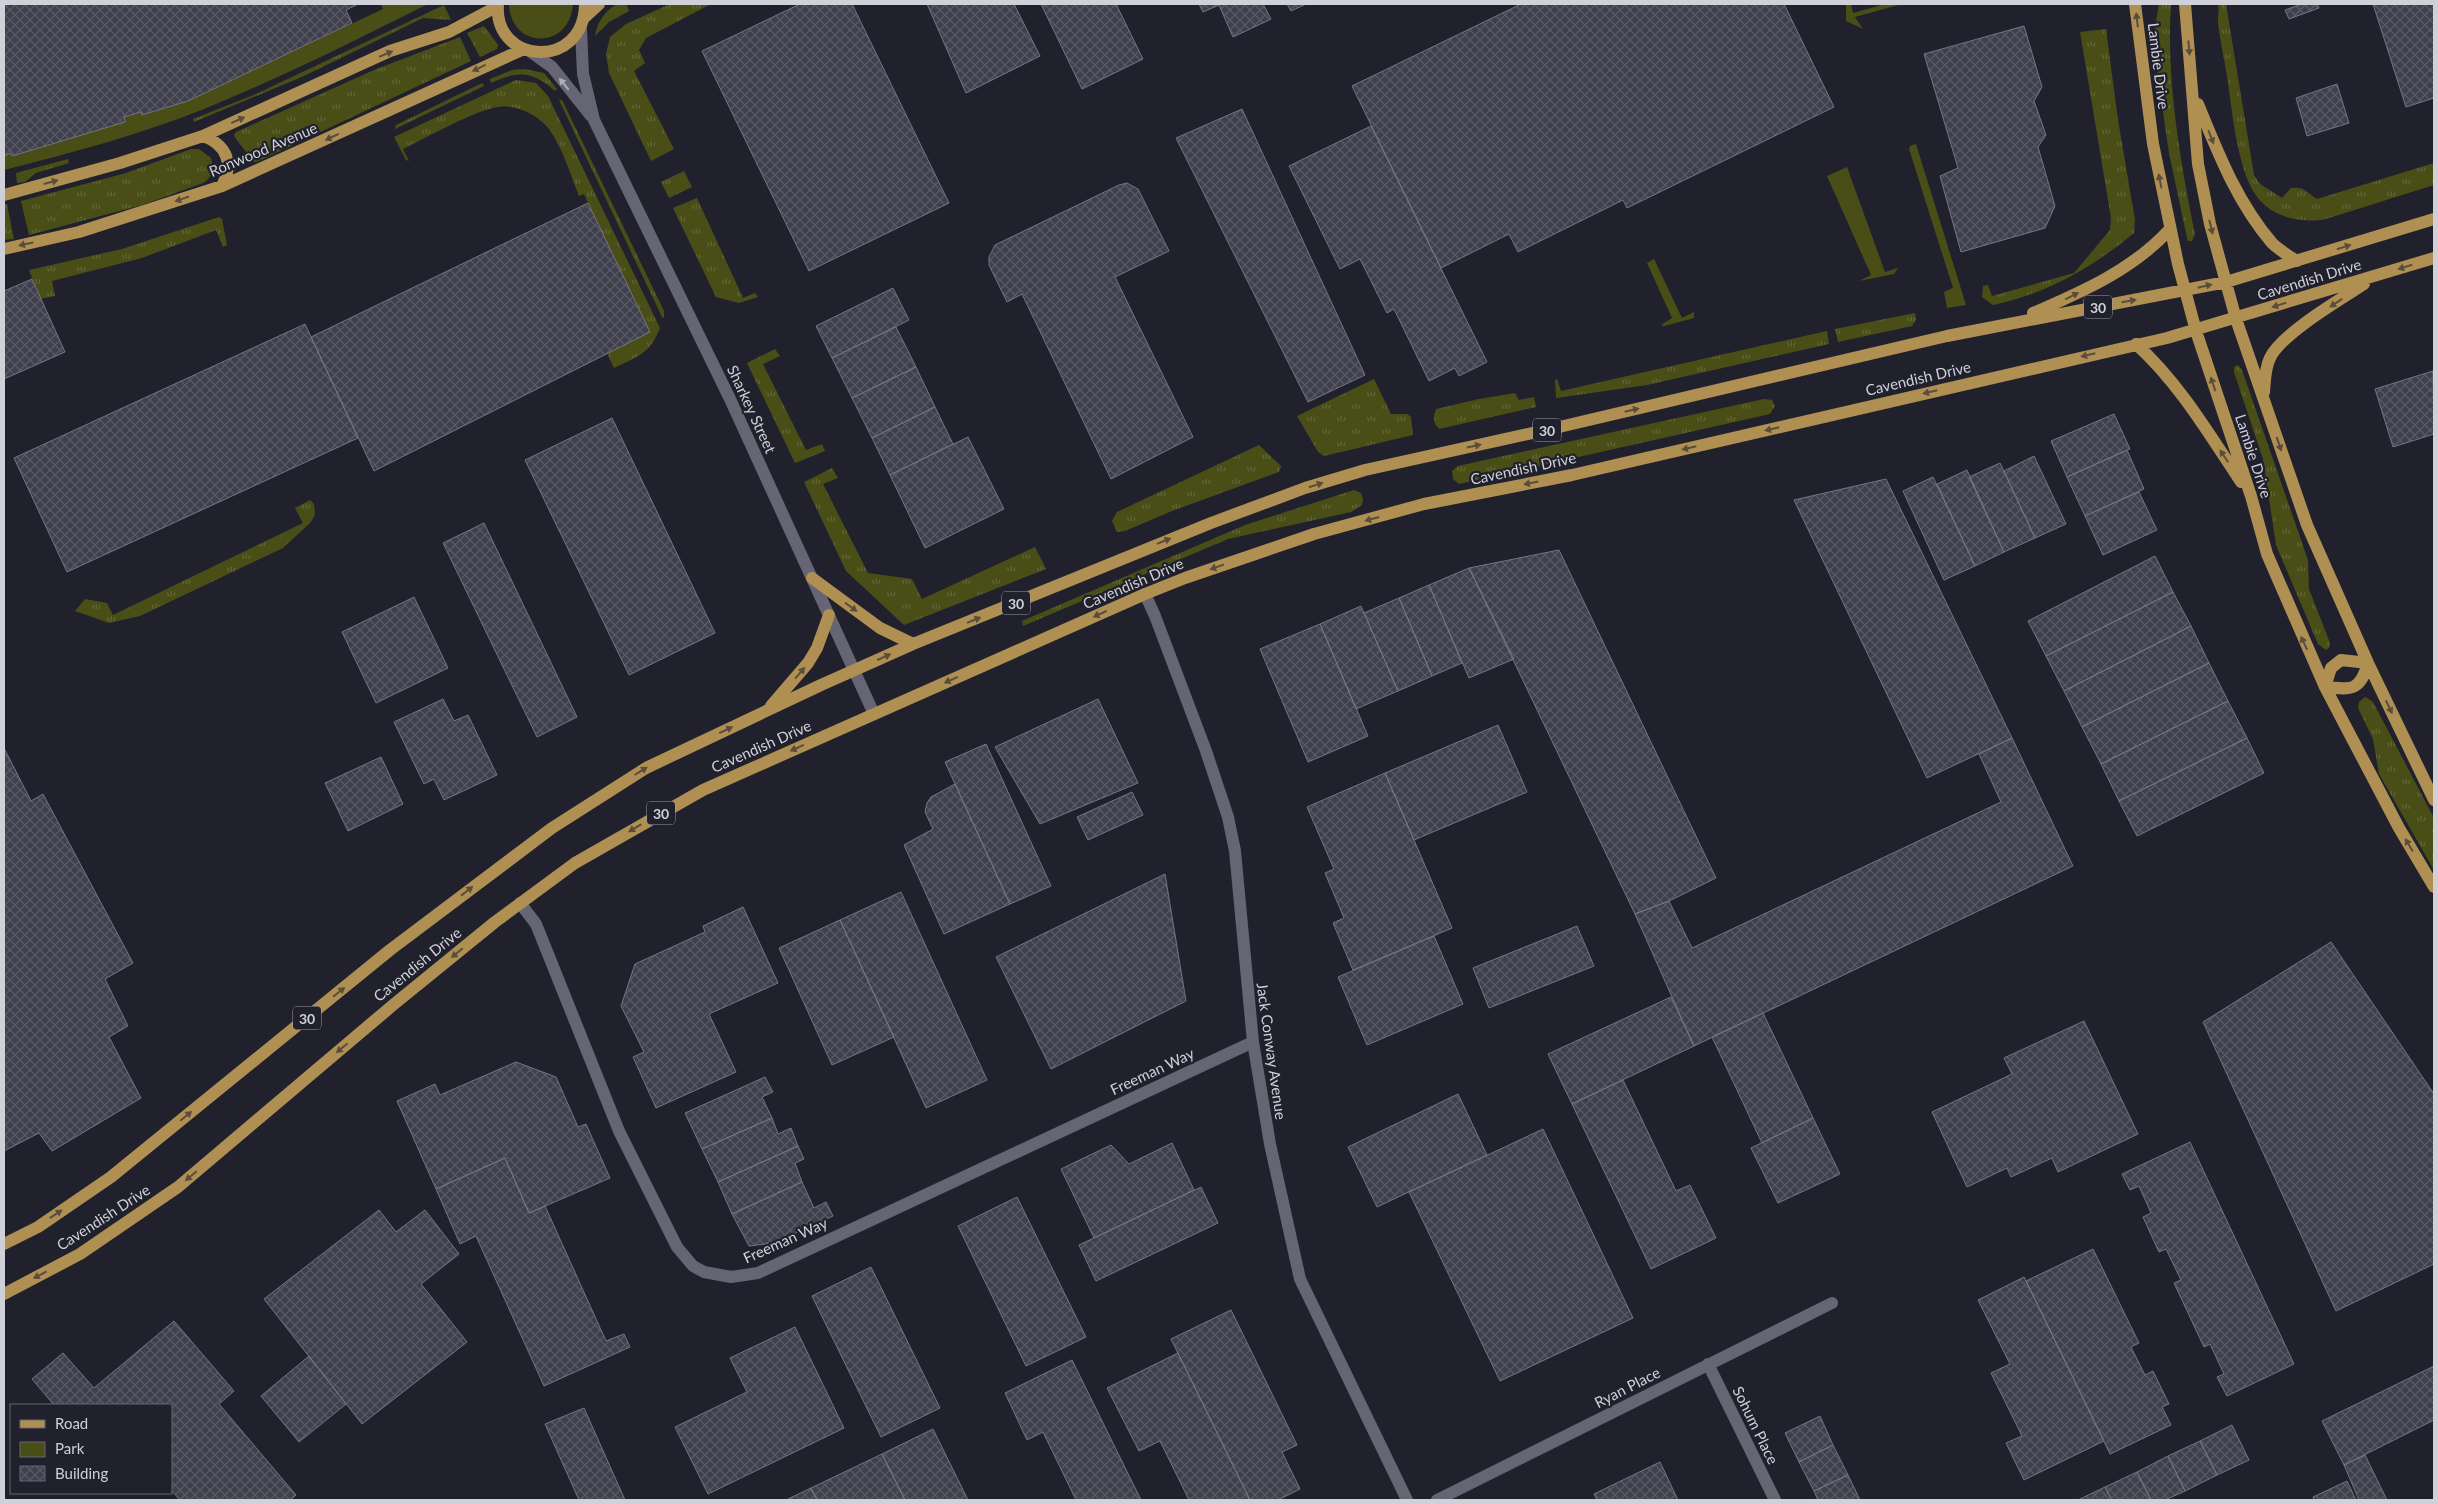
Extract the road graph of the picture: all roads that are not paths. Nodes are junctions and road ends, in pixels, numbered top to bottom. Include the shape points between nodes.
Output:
1 (599, 4) edge
2 (2135, 4) edge
3 (2185, 4) edge
4 (498, 5) edge
5 (584, 16) edge
6 (528, 50) junction
7 (2194, 92) junction
8 (594, 120) junction
9 (203, 136) junction
10 (222, 186) junction
11 (4, 195) edge
12 (2434, 219) edge
13 (2170, 229) junction
14 (4, 248) edge
15 (2434, 258) edge
16 (2297, 261) junction
17 (2376, 276) junction
18 (2226, 282) junction
19 (2184, 291) junction
20 (2236, 319) junction
21 (2012, 322) junction
22 (2196, 331) junction
23 (2136, 344) junction
24 (2264, 398) junction
25 (2251, 496) junction
26 (812, 578) junction
27 (1145, 594) junction
28 (829, 615) junction
29 (913, 644) junction
30 (2368, 663) junction
31 (854, 670) junction
32 (2325, 687) junction
33 (768, 710) junction
34 (874, 714) junction
35 (2434, 800) edge
36 (2434, 887) edge
37 (520, 903) junction
38 (1253, 1042) junction
39 (4, 1244) edge
40 (4, 1294) edge
41 (1832, 1303) dead end
42 (1708, 1364) junction
43 (1407, 1500) edge
44 (1437, 1500) edge
45 (1774, 1500) edge

1 - 5 main road
13 -> 2 main road, Lambie Drive via 2153,144
3 -> 7 main road, Lambie Drive
4 - 6 main road via 504,32 513,42
9 -> 4 main road via 390,52 449,32
5 - 6 main road, Ronwood Avenue via 572,41 560,49 546,52
5 - 8 street, Sharkey Street via 583,74
8 -> 6 street, Sharkey Street via 552,67
6 -> 10 main road, Ronwood Avenue
7 -> 16 main road via 2236,192 2273,244
7 -> 18 main road, Lambie Drive via 2198,164
8 - 26 street, Sharkey Street via 730,399
9 - 10 main road via 214,140 228,160 229,168
11 -> 9 main road
10 -> 14 main road, Ronwood Avenue via 88,230
16 -> 12 main road, Cavendish Drive / 30
13 - 19 main road, Lambie Drive
21 -> 13 main road via 2072,296 2131,263 2151,249
15 -> 17 main road, Cavendish Drive / 30
16 - 18 main road, Cavendish Drive / 30
17 -> 20 main road, Cavendish Drive / 30
17 -> 24 main road via 2322,312 2273,353 2265,372
19 -> 18 main road, Cavendish Drive / 30
18 - 20 main road, Lambie Drive
21 -> 19 main road, Cavendish Drive / 30
19 - 22 main road, Lambie Drive
20 - 22 main road, Cavendish Drive / 30
20 - 24 main road, Lambie Drive
29 -> 21 main road, Cavendish Drive / 30 via 1211,523 1305,488 1365,470
22 - 23 main road, Cavendish Drive / 30
25 -> 22 main road, Lambie Drive
25 -> 23 main road via 2176,387
23 -> 27 main road, Cavendish Drive / 30 via 1572,475 1424,504 1314,534
24 -> 30 main road, Lambie Drive via 2307,525
32 -> 25 main road, Lambie Drive via 2267,554
26 - 28 street, Sharkey Street
26 -> 29 main road via 880,628
27 -> 34 main road, Cavendish Drive / 30
27 - 38 street, Jack Conway Avenue via 1226,808 1235,851
28 - 31 street, Sharkey Street
33 -> 28 main road via 808,663
31 -> 29 main road, Cavendish Drive / 30
30 - 32 main road via 2364,676 2355,687
30 - 32 main road via 2341,660 2332,668
30 -> 35 main road, Lambie Drive
31 - 33 main road, Cavendish Drive / 30
31 - 34 street, Sharkey Street
36 -> 32 main road, Lambie Drive
39 -> 33 main road, Cavendish Drive / 30 via 38,1227 111,1177 390,950 552,828 646,768
34 -> 37 main road, Cavendish Drive / 30 via 703,790 575,863
37 - 38 street, Freeman Way via 536,924 619,1131 677,1247 693,1266 718,1276 758,1273
37 -> 40 main road, Cavendish Drive / 30 via 393,1005 178,1187 80,1254
38 - 43 street, Jack Conway Avenue via 1270,1144 1300,1279
41 - 42 street, Ryan Place
42 - 44 street, Ryan Place
42 - 45 street, Sohum Place

